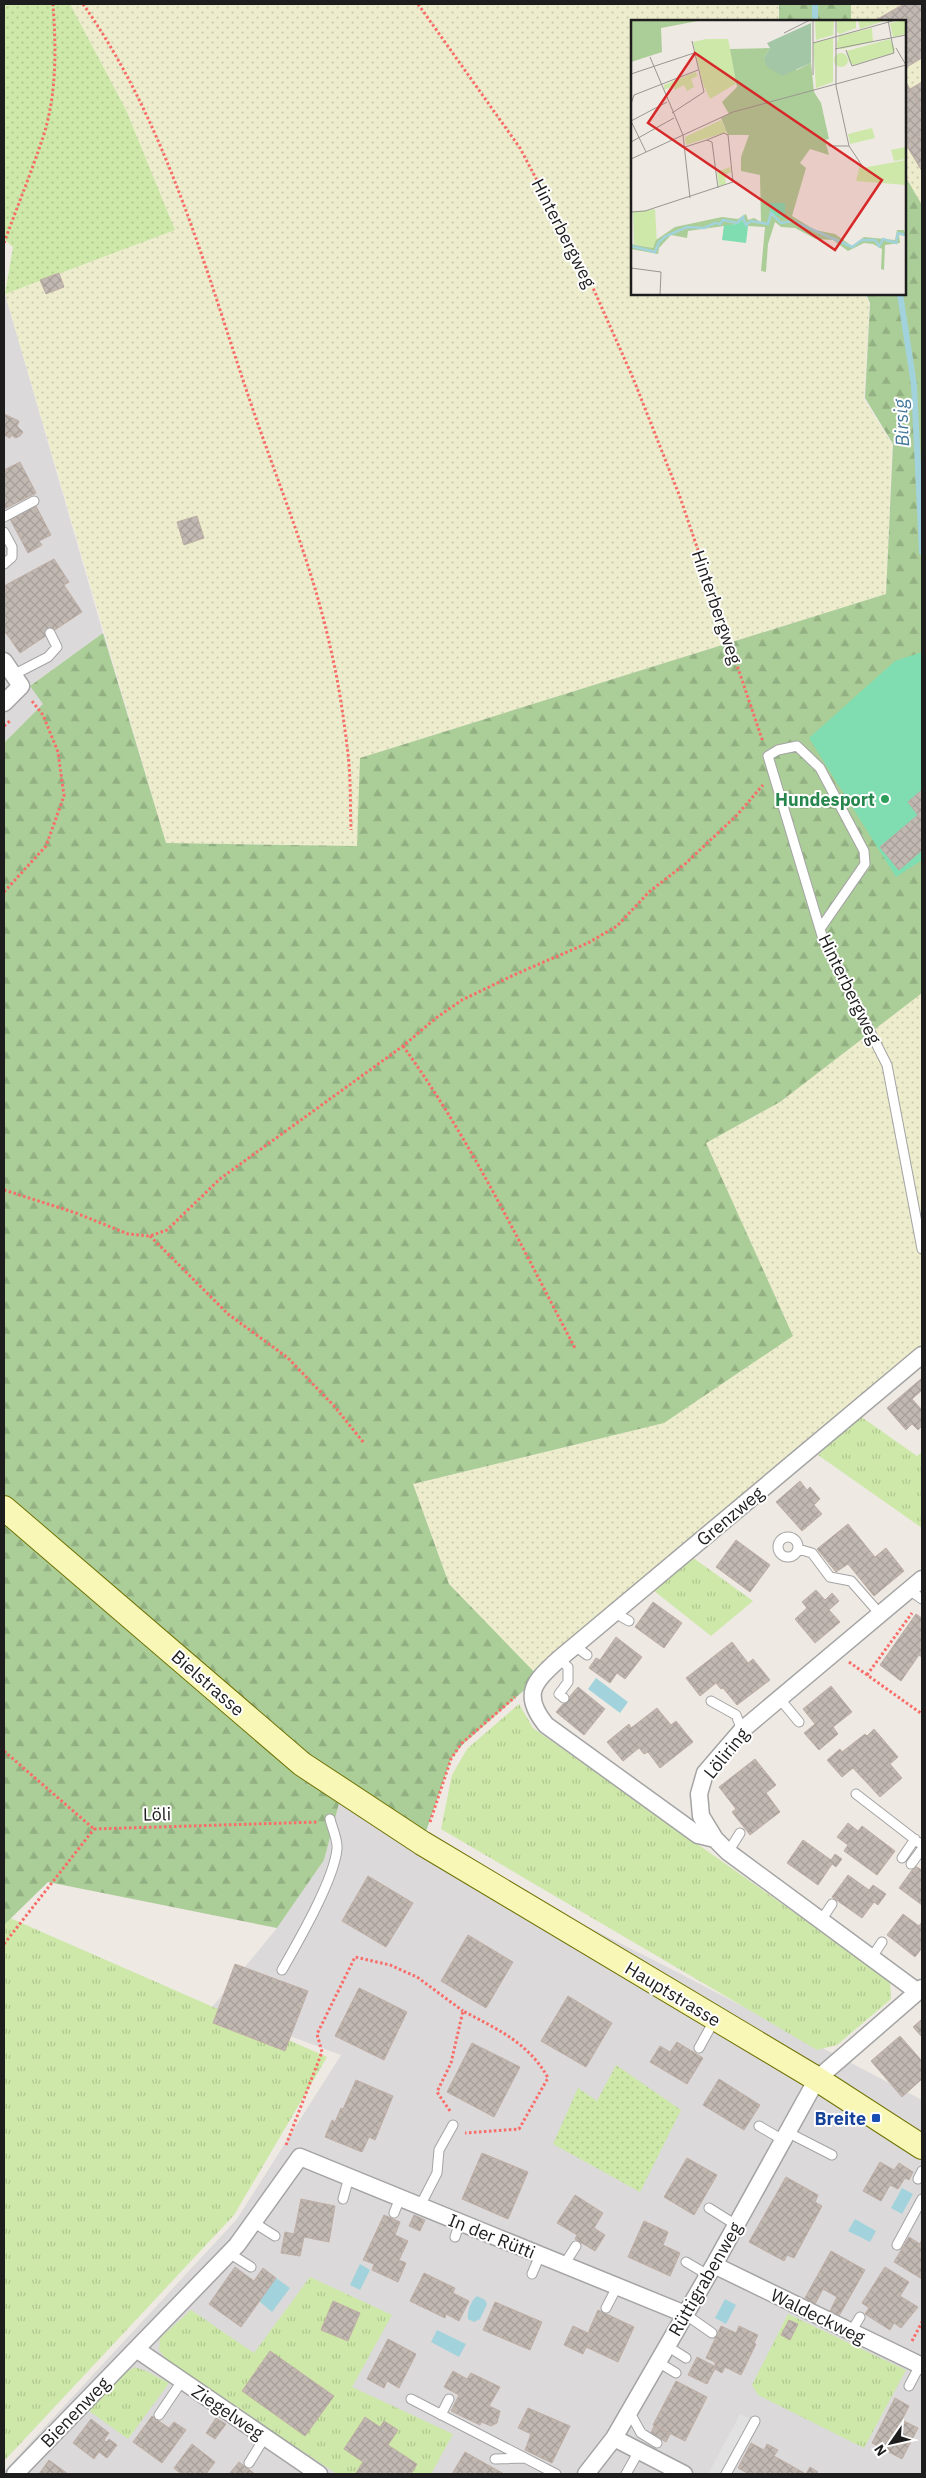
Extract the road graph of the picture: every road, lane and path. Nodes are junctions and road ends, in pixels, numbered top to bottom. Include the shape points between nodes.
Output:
1 (53, 4) edge
2 (83, 4) edge
3 (418, 4) edge
4 (4, 243) edge
5 (34, 501) dead end
6 (4, 517) edge
7 (4, 532) edge
8 (4, 564) edge
9 (50, 633) dead end
10 (4, 661) edge
11 (17, 681) junction
12 (4, 703) edge
13 (768, 756) junction
14 (774, 773) junction
15 (350, 830) dead end
16 (4, 892) edge
17 (820, 929) junction
18 (403, 1046) junction
19 (4, 1190) edge
20 (150, 1236) junction
21 (922, 1249) edge
22 (575, 1348) dead end
23 (922, 1355) edge
24 (364, 1443) dead end
25 (4, 1508) edge
26 (798, 1549) dead end
27 (922, 1579) edge
28 (918, 1596) edge
29 (880, 1614) junction
30 (835, 1652) junction
31 (559, 1659) junction
32 (867, 1675) junction
33 (538, 1677) junction
34 (564, 1698) dead end
35 (779, 1698) junction
36 (711, 1701) dead end
37 (922, 1714) edge
38 (799, 1722) dead end
39 (742, 1730) junction
40 (4, 1751) edge
41 (856, 1794) dead end
42 (330, 1819) joint
43 (94, 1829) junction
44 (740, 1833) dead end
45 (715, 1839) junction
46 (422, 1843) junction
47 (920, 1844) edge
48 (728, 1852) junction
49 (902, 1858) dead end
50 (911, 1864) dead end
51 (832, 1904) dead end
52 (822, 1919) junction
53 (882, 1942) dead end
54 (4, 1944) edge
55 (872, 1957) junction
56 (282, 1970) dead end
57 (920, 1990) edge
58 (463, 2011) junction
59 (715, 2019) junction
60 (699, 2048) dead end
61 (817, 2078) junction
62 (453, 2120) joint
63 (759, 2126) dead end
64 (785, 2136) junction
65 (461, 2139) dead end
66 (922, 2147) edge
67 (832, 2156) dead end
68 (300, 2157) junction
69 (349, 2177) junction
70 (343, 2199) dead end
71 (922, 2199) edge
72 (420, 2206) junction
73 (709, 2208) dead end
74 (253, 2222) junction
75 (736, 2225) junction
76 (275, 2236) dead end
77 (897, 2245) dead end
78 (576, 2246) dead end
79 (229, 2253) junction
80 (540, 2255) junction
81 (686, 2262) dead end
82 (564, 2265) junction
83 (251, 2267) dead end
84 (711, 2270) junction
85 (532, 2274) dead end
86 (616, 2286) junction
87 (606, 2308) dead end
88 (685, 2314) junction
89 (860, 2316) dead end
90 (851, 2332) junction
91 (712, 2333) dead end
92 (667, 2346) junction
93 (136, 2350) junction
94 (686, 2358) dead end
95 (658, 2362) junction
96 (921, 2366) edge
97 (676, 2373) dead end
98 (182, 2381) junction
99 (910, 2386) dead end
100 (411, 2399) dead end
101 (449, 2399) dead end
102 (629, 2411) junction
103 (159, 2415) dead end
104 (441, 2415) junction
105 (755, 2422) dead end
106 (265, 2437) junction
107 (614, 2438) junction
108 (657, 2443) dead end
109 (639, 2451) junction
110 (525, 2458) junction
111 (495, 2460) dead end
112 (249, 2463) dead end
113 (314, 2473) edge
114 (15, 2474) edge
115 (556, 2474) edge
116 (586, 2474) edge
117 (626, 2474) edge
118 (684, 2474) edge
119 (726, 2474) edge

1 - 4 path via 56,51 50,104 44,133
2 - 15 path via 149,118 167,162 210,274 306,561 330,647 348,747
3 - 13 path, Hinterbergweg via 520,148 590,281 633,378 680,498
5 - 6 lane
7 - 8 lane via 12,547 12,557
9 - 11 lane via 57,647
10 - 11 street
11 - 12 street
11 - 16 path via 43,715 58,752 64,796 46,846
13 - 14 lane, Hinterbergweg
13 - 17 lane via 797,746 820,768 864,851 865,864
14 - 17 lane, Hinterbergweg
14 - 18 path via 737,815 685,864 649,892 617,926 588,943 462,1000
17 - 21 lane, Hinterbergweg via 887,1065
18 - 20 path via 222,1178 167,1230
18 - 22 path via 468,1146
19 - 20 path via 128,1234
20 - 24 path via 228,1314 288,1358
23 - 31 street, Grenzweg via 622,1617 581,1651
25 - 46 main road, Bielstrasse via 302,1764
26 - 29 lane via 812,1553 830,1577 851,1581
27 - 28 street, Löliring
28 - 29 street, Löliring
28 - 32 path
29 - 30 street, Löliring
30 - 32 path
30 - 35 street, Löliring
31 - 33 street, Grenzweg
31 - 34 lane via 568,1667 568,1682 559,1694
32 - 37 path
33 - 45 street via 533,1702 536,1713 546,1725 698,1835
33 - 46 path via 461,1744 451,1759
35 - 38 lane
35 - 39 street, Löliring
36 - 39 lane via 736,1715
39 - 45 street, Löliring via 705,1773 699,1794 701,1816
40 - 43 path
41 - 47 lane
42 - 43 path, Löli via 314,1823
42 - 56 lane via 337,1848 333,1869
43 - 54 path
44 - 48 lane
45 - 48 street, Löliring
46 - 59 main road, Hauptstrasse
47 - 49 lane
47 - 50 lane
48 - 52 street, Löliring
51 - 52 lane
52 - 55 street, Löliring
53 - 55 lane
55 - 57 street, Löliring
57 - 61 street
58 - 62 path via 451,2064 437,2092
58 - 65 path via 514,2038 540,2062 548,2078 519,2129 465,2132
58 - 68 path via 417,1976 390,1965 355,1957 316,2034 322,2052 284,2149
59 - 60 lane
59 - 61 main road, Hauptstrasse
61 - 64 street, Rüttigrabenweg
61 - 66 main road, Hauptstrasse
62 - 72 lane via 439,2150 436,2173
63 - 64 lane
64 - 67 lane
64 - 75 street, Rüttigrabenweg
68 - 69 street, In der Rütti
68 - 74 street, Bienenweg
69 - 70 lane
69 - 72 street, In der Rütti via 397,2205
71 - 77 lane
72 - 80 street, In der Rütti via 458,2230
73 - 75 lane
74 - 76 lane
74 - 79 street, Bienenweg
75 - 84 street, Rüttigrabenweg
78 - 82 lane
79 - 83 lane
79 - 93 street, Bienenweg
80 - 82 street, In der Rütti
80 - 85 lane
81 - 84 lane
82 - 86 street, In der Rütti
84 - 88 street, Rüttigrabenweg
84 - 90 street, Waldeckweg
86 - 87 lane
86 - 88 street, In der Rütti
88 - 91 lane
88 - 92 street, Rüttigrabenweg
89 - 90 lane
90 - 96 street, Waldeckweg
92 - 94 lane
92 - 95 street, Rüttigrabenweg
93 - 98 street, Ziegelweg
93 - 114 street, Bienenweg
95 - 97 lane
95 - 102 street, Rüttigrabenweg
96 - 99 lane
98 - 103 lane
98 - 106 street, Ziegelweg
100 - 104 lane
101 - 104 lane
102 - 107 street, Rüttigrabenweg
102 - 108 lane via 641,2433
104 - 110 lane
105 - 119 lane
106 - 112 lane
106 - 113 street, Ziegelweg
107 - 109 street
107 - 116 street, Rüttigrabenweg
109 - 117 lane
109 - 118 street
110 - 111 lane
110 - 115 lane

